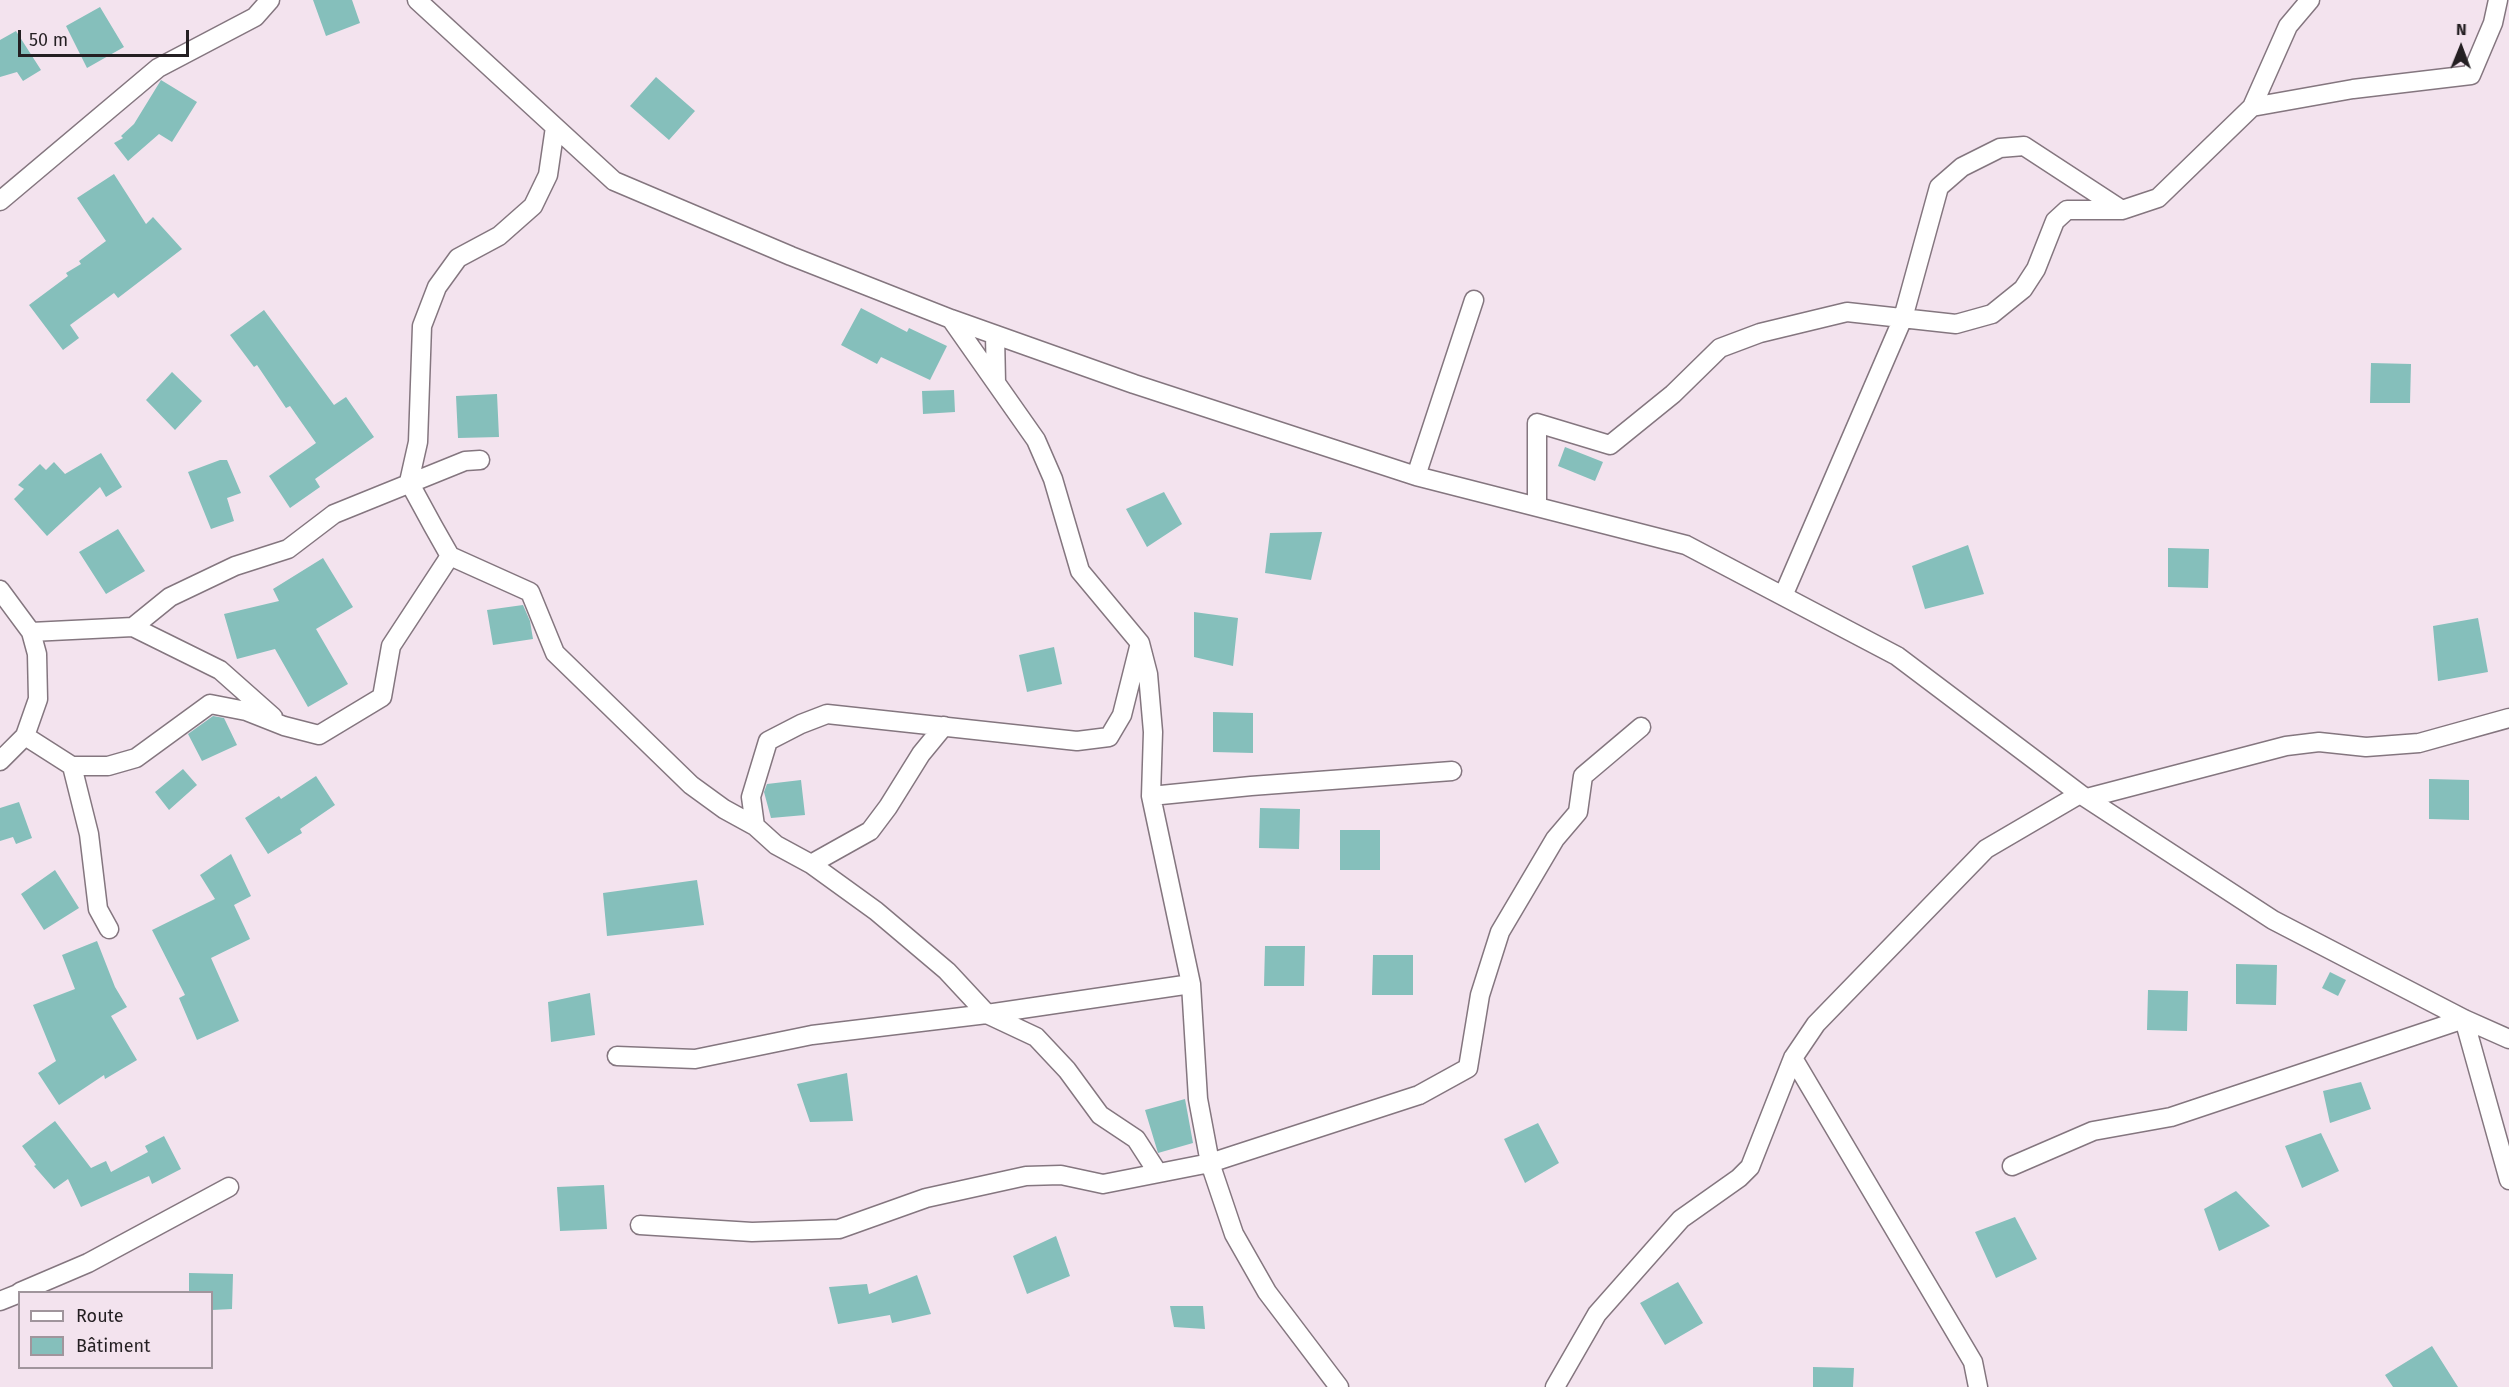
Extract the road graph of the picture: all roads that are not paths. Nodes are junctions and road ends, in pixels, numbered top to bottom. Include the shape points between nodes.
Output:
1 (270, 0) edge
2 (417, 0) edge
3 (2310, 0) edge
4 (2498, 0) edge
5 (2252, 107) junction
6 (555, 127) junction
7 (0, 201) edge
8 (2122, 210) junction
9 (1474, 300) dead end
10 (1903, 318) junction
11 (951, 319) junction
12 (995, 335) junction
13 (996, 383) junction
14 (480, 460) dead end
15 (1416, 476) junction
16 (409, 482) junction
17 (1537, 506) junction
18 (450, 556) junction
19 (0, 591) edge
20 (1783, 596) junction
21 (133, 627) junction
22 (31, 632) junction
23 (1140, 643) junction
24 (2509, 718) edge
25 (284, 726) junction
26 (944, 726) junction
27 (1641, 727) dead end
28 (25, 735) junction
29 (0, 761) edge
30 (72, 766) junction
31 (1452, 771) dead end
32 (1152, 796) junction
33 (2084, 796) junction
34 (755, 826) junction
35 (811, 864) junction
36 (109, 929) dead end
37 (1191, 984) junction
38 (987, 1014) junction
39 (2464, 1019) junction
40 (2509, 1039) edge
41 (617, 1056) dead end
42 (1793, 1058) junction
43 (1210, 1162) junction
44 (2012, 1166) dead end
45 (1158, 1173) junction
46 (2509, 1180) edge
47 (229, 1187) dead end
48 (640, 1225) dead end
49 (25, 1291) edge
50 (18, 1294) edge
51 (0, 1301) edge
52 (1340, 1387) edge
53 (1555, 1387) edge
54 (1978, 1387) edge

1 - 7 street via 255,16 158,68
2 - 6 street
3 - 5 street via 2288,26
4 - 5 street via 2493,23 2471,75 2353,89
5 - 8 street via 2158,198
6 - 11 street via 614,181
6 - 16 street via 548,175 533,206 499,236 458,258 437,287 422,326 418,442
8 - 10 street via 2067,210 2055,221 2023,289 1992,315 1956,324
8 - 10 street via 2024,146 2000,148 1962,167 1939,187
9 - 15 street
10 - 17 street via 1847,312 1760,333 1720,348 1610,445 1537,423
10 - 20 street
11 - 12 street
11 - 13 street
12 - 13 street
12 - 15 street
13 - 23 street via 1036,440 1053,479 1080,571
14 - 16 street via 465,461
15 - 17 street
16 - 18 street
16 - 21 street via 334,514 288,549 235,566 170,597
17 - 20 street via 1686,545
18 - 25 street via 391,646 382,697 319,735
18 - 34 street via 530,592 555,653 691,785
19 - 22 street
20 - 33 street via 1897,656
21 - 22 street
21 - 25 street via 220,670
22 - 28 street via 37,654 38,699
23 - 26 street via 1122,715 1109,737 1077,741
23 - 32 street via 1148,674 1153,732
24 - 33 street via 2419,743 2366,747 2319,742 2286,746
25 - 30 street via 246,711 210,704 136,758 108,766
26 - 34 street via 827,714 768,741 751,797
26 - 35 street via 870,831
27 - 43 street via 1583,776 1578,812 1555,839 1500,932 1480,995 1468,1068 1419,1095
28 - 29 street
28 - 30 street
30 - 36 street via 89,834 98,909
31 - 32 street
32 - 37 street
33 - 39 street via 2273,920
33 - 42 street via 1986,849 1815,1024
34 - 35 street via 776,845
35 - 38 street via 885,918 947,971
37 - 38 street
37 - 43 street via 1198,1099
38 - 41 street via 812,1035 695,1059
38 - 45 street via 1036,1037 1067,1070 1100,1115 1136,1139
39 - 40 street
39 - 44 street via 2171,1117 2093,1131
39 - 46 street
42 - 53 street via 1750,1167 1681,1219 1598,1314
42 - 54 street via 1973,1362
43 - 45 street
43 - 52 street via 1234,1234 1267,1292
45 - 48 street via 1103,1184 1061,1175 1026,1176 926,1198 839,1229 752,1232
47 - 49 street via 88,1263
50 - 51 street

